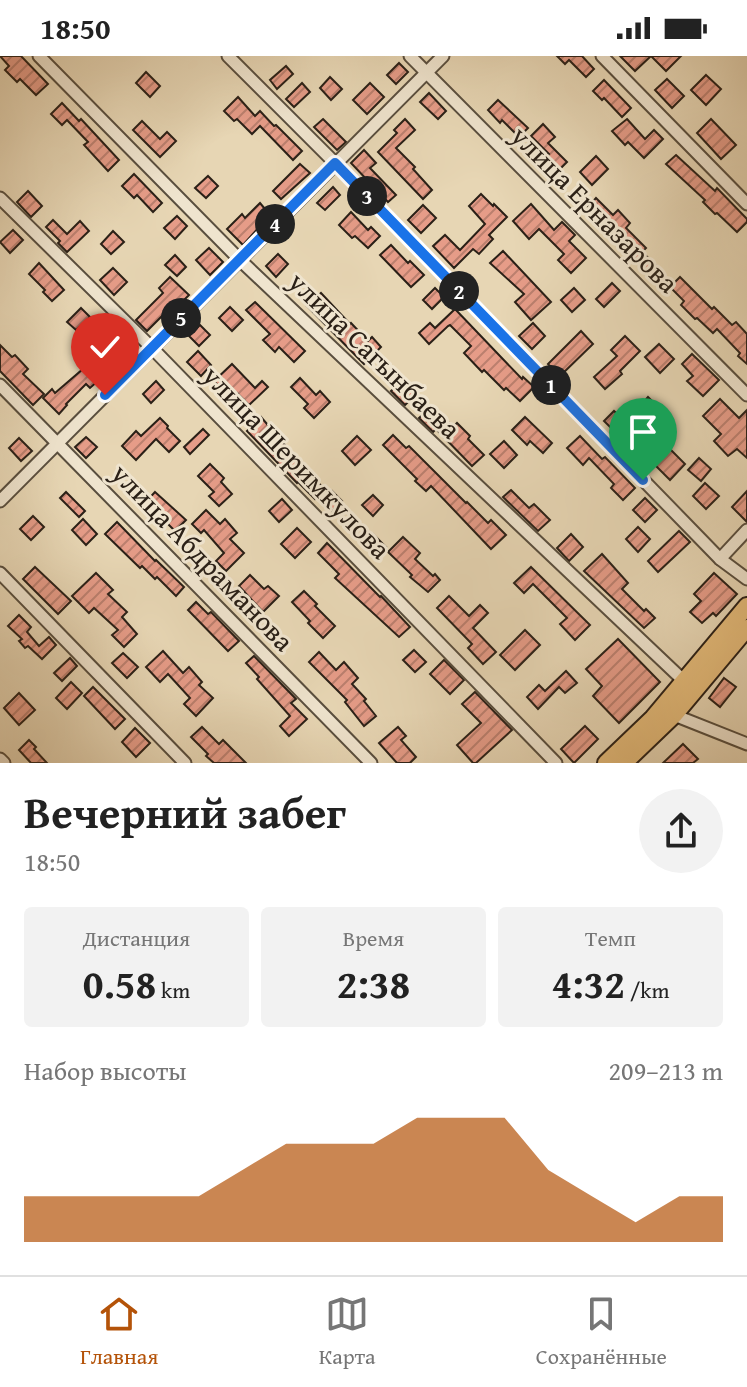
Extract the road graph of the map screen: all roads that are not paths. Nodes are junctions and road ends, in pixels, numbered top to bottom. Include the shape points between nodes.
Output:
1 (39, 56) edge
2 (228, 56) edge
3 (410, 56) edge
4 (443, 56) edge
5 (602, 56) edge
6 (427, 73) junction
7 (335, 163) junction
8 (0, 198) edge
9 (747, 204) edge
10 (240, 260) junction
11 (152, 348) junction
12 (0, 385) edge
13 (747, 395) edge
14 (58, 442) junction
15 (0, 501) edge
16 (747, 530) edge
17 (720, 559) junction
18 (0, 573) edge
19 (747, 579) edge
20 (747, 606) edge
21 (747, 628) edge
22 (684, 681) junction
23 (674, 715) junction
24 (747, 744) edge
25 (185, 763) edge
26 (371, 763) edge
27 (556, 763) edge
28 (606, 763) edge
29 (624, 763) edge

1 - 10 street, улица Сагынбаева
2 - 7 street
3 - 6 street, улица Ерназарова
4 - 6 street
5 - 9 street
6 - 7 street
6 - 13 street, улица Ерназарова
7 - 10 street
7 - 17 street
8 - 11 street, улица Шеримкулова
10 - 11 street
10 - 22 street, улица Сагынбаева
11 - 14 street
11 - 27 street, улица Шеримкулова
12 - 14 street, улица Абдраманова
14 - 15 street
14 - 26 street, улица Абдраманова
16 - 17 street
17 - 19 street
18 - 25 street
20 - 22 highway
21 - 23 highway
22 - 28 highway
23 - 24 street
23 - 29 highway

